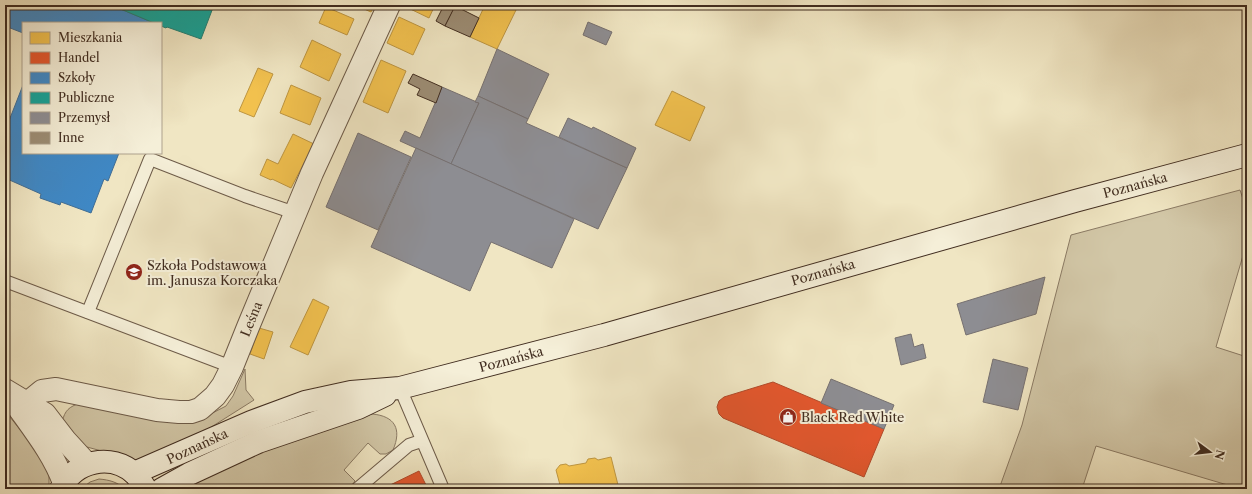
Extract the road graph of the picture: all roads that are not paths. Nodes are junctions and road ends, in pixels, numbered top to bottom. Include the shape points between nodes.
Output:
1 (389, 5) edge
2 (1247, 155) edge
3 (295, 213) junction
4 (5, 281) edge
5 (88, 312) junction
6 (232, 367) junction
7 (400, 388) junction
8 (7, 392) edge
9 (25, 408) junction
10 (421, 441) junction
11 (87, 464) junction
12 (140, 481) edge
13 (62, 486) edge
14 (162, 489) edge
15 (357, 489) edge
16 (443, 489) edge

1 - 3 main road, Leśna
2 - 7 main road, Poznańska via 1067,203 604,335
3 - 5 lane via 150,159
3 - 6 main road, Leśna
4 - 5 lane
5 - 6 lane
6 - 9 main road, Leśna via 215,396 200,409 192,412 157,410 56,389 42,391
7 - 10 lane
7 - 12 main road, Poznańska via 351,392 305,402 251,422
7 - 14 main road, Poznańska via 358,408 258,442
8 - 9 main road
9 - 11 main road via 45,414
9 - 13 main road via 60,472
10 - 15 lane via 410,445
10 - 16 lane
11 - 12 main road via 112,462 124,466
11 - 13 main road via 74,472

